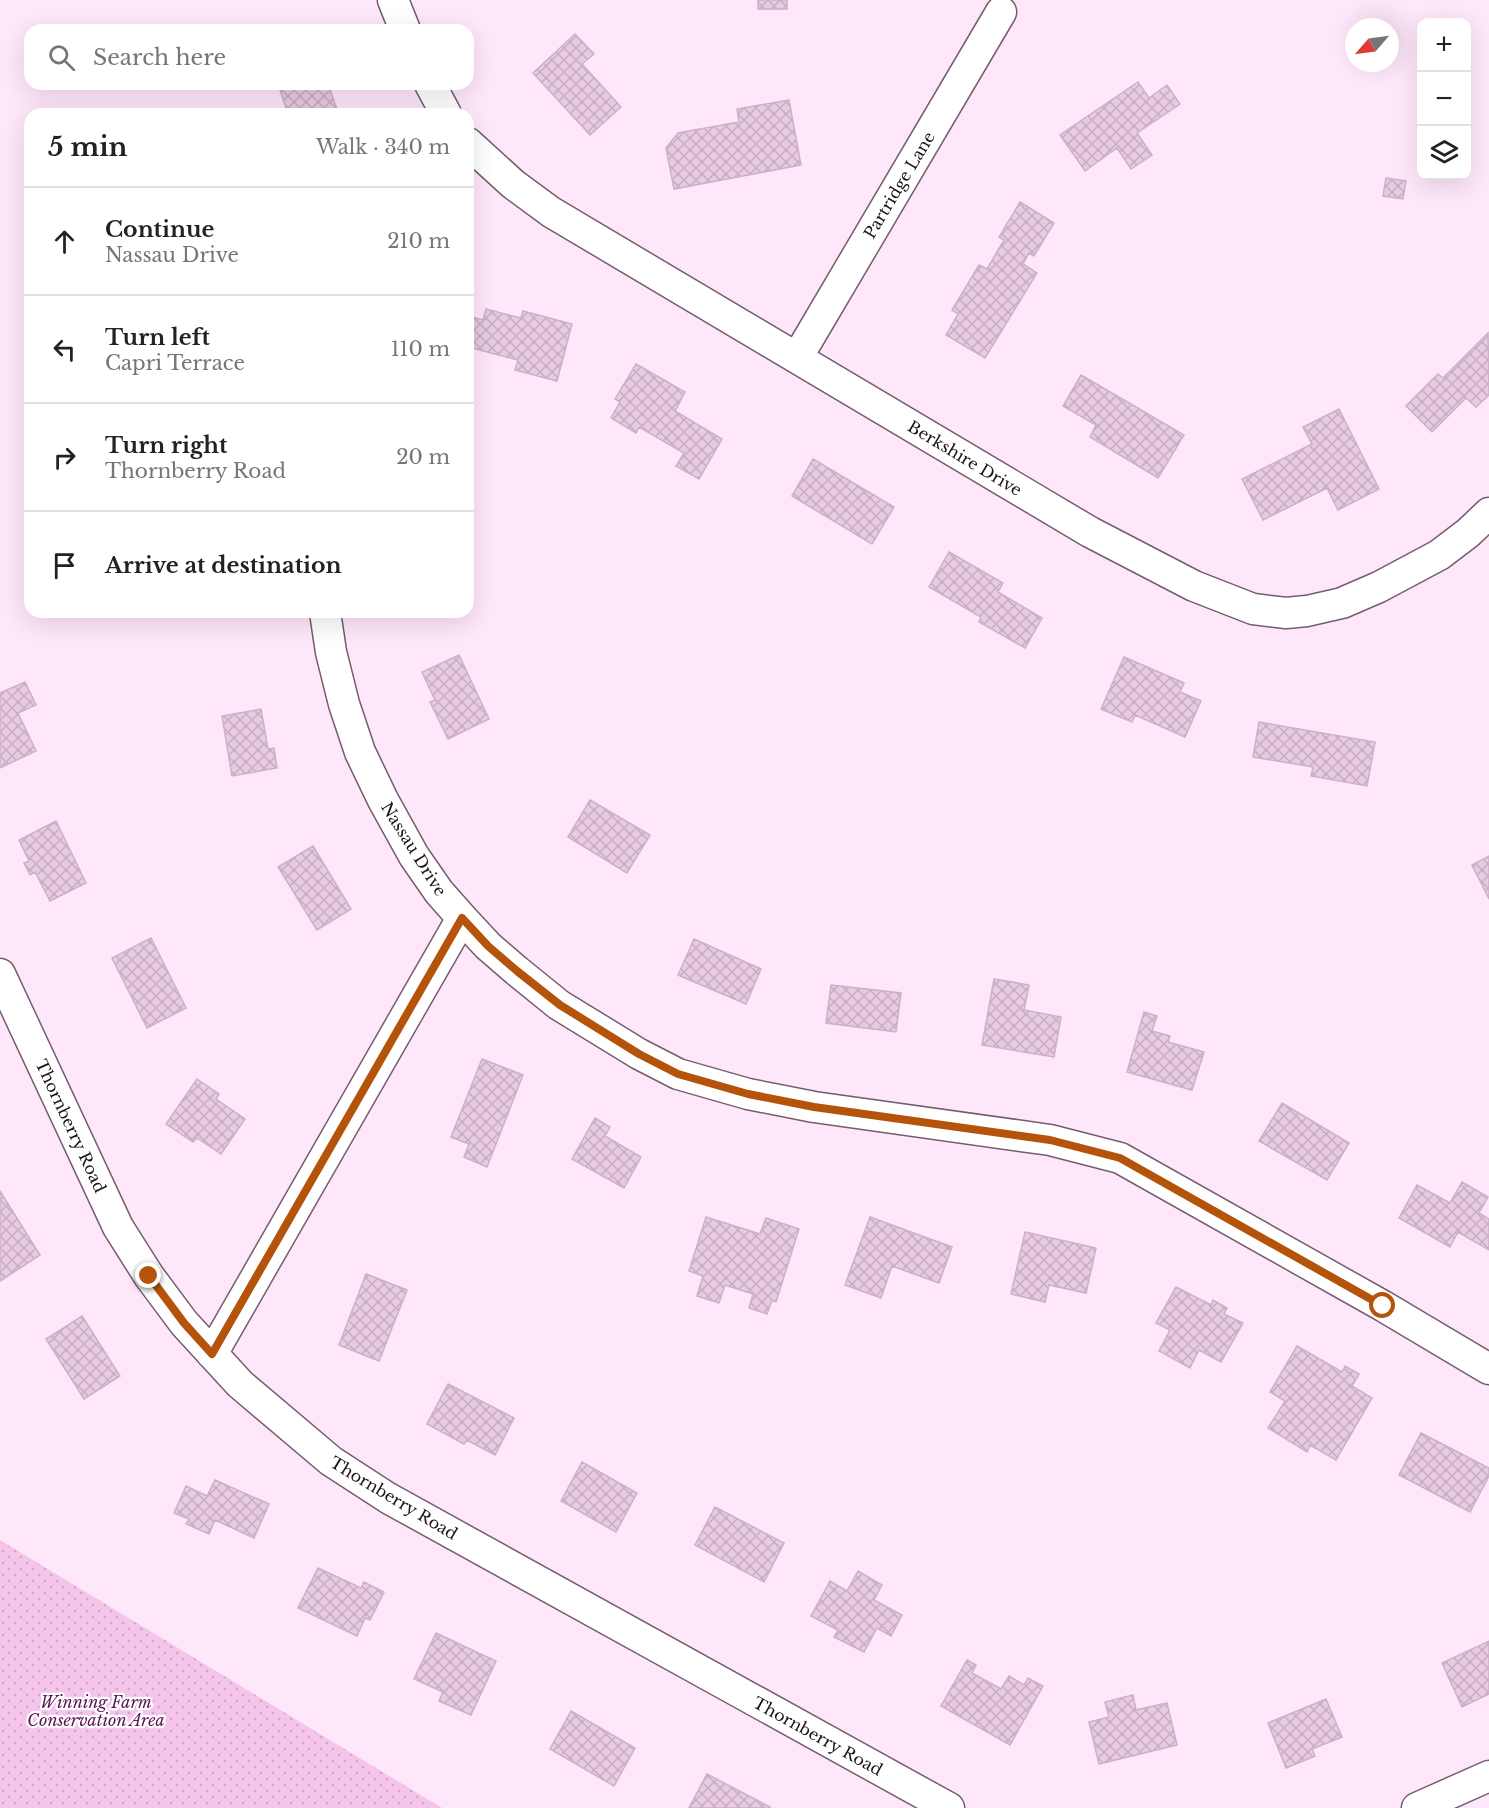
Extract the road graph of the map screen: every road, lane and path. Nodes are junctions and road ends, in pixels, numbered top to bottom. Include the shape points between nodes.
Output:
1 (393, 0) edge
2 (1001, 12) dead end
3 (403, 24) edge
4 (432, 90) edge
5 (443, 108) edge
6 (474, 154) edge
7 (797, 358) junction
8 (1489, 513) edge
9 (326, 618) edge
10 (462, 918) junction
11 (0, 974) edge
12 (212, 1354) junction
13 (1489, 1369) edge
14 (1489, 1776) edge
15 (949, 1808) edge
16 (1417, 1808) edge

1 - 3 street
2 - 7 street, Partridge Lane
4 - 5 street
6 - 7 street, Berkshire Drive via 551,212
7 - 8 street, Berkshire Drive via 1090,532 1194,586 1253,609 1286,613 1342,603 1439,555
9 - 10 street, Nassau Drive via 339,683 360,752 414,856
10 - 12 street
10 - 13 street, Nassau Drive via 488,946 560,1005 678,1074 814,1107 1050,1140 1120,1158
11 - 12 street, Thornberry Road via 118,1227 149,1276
12 - 15 street, Thornberry Road via 240,1384 313,1447 379,1492
14 - 16 street

